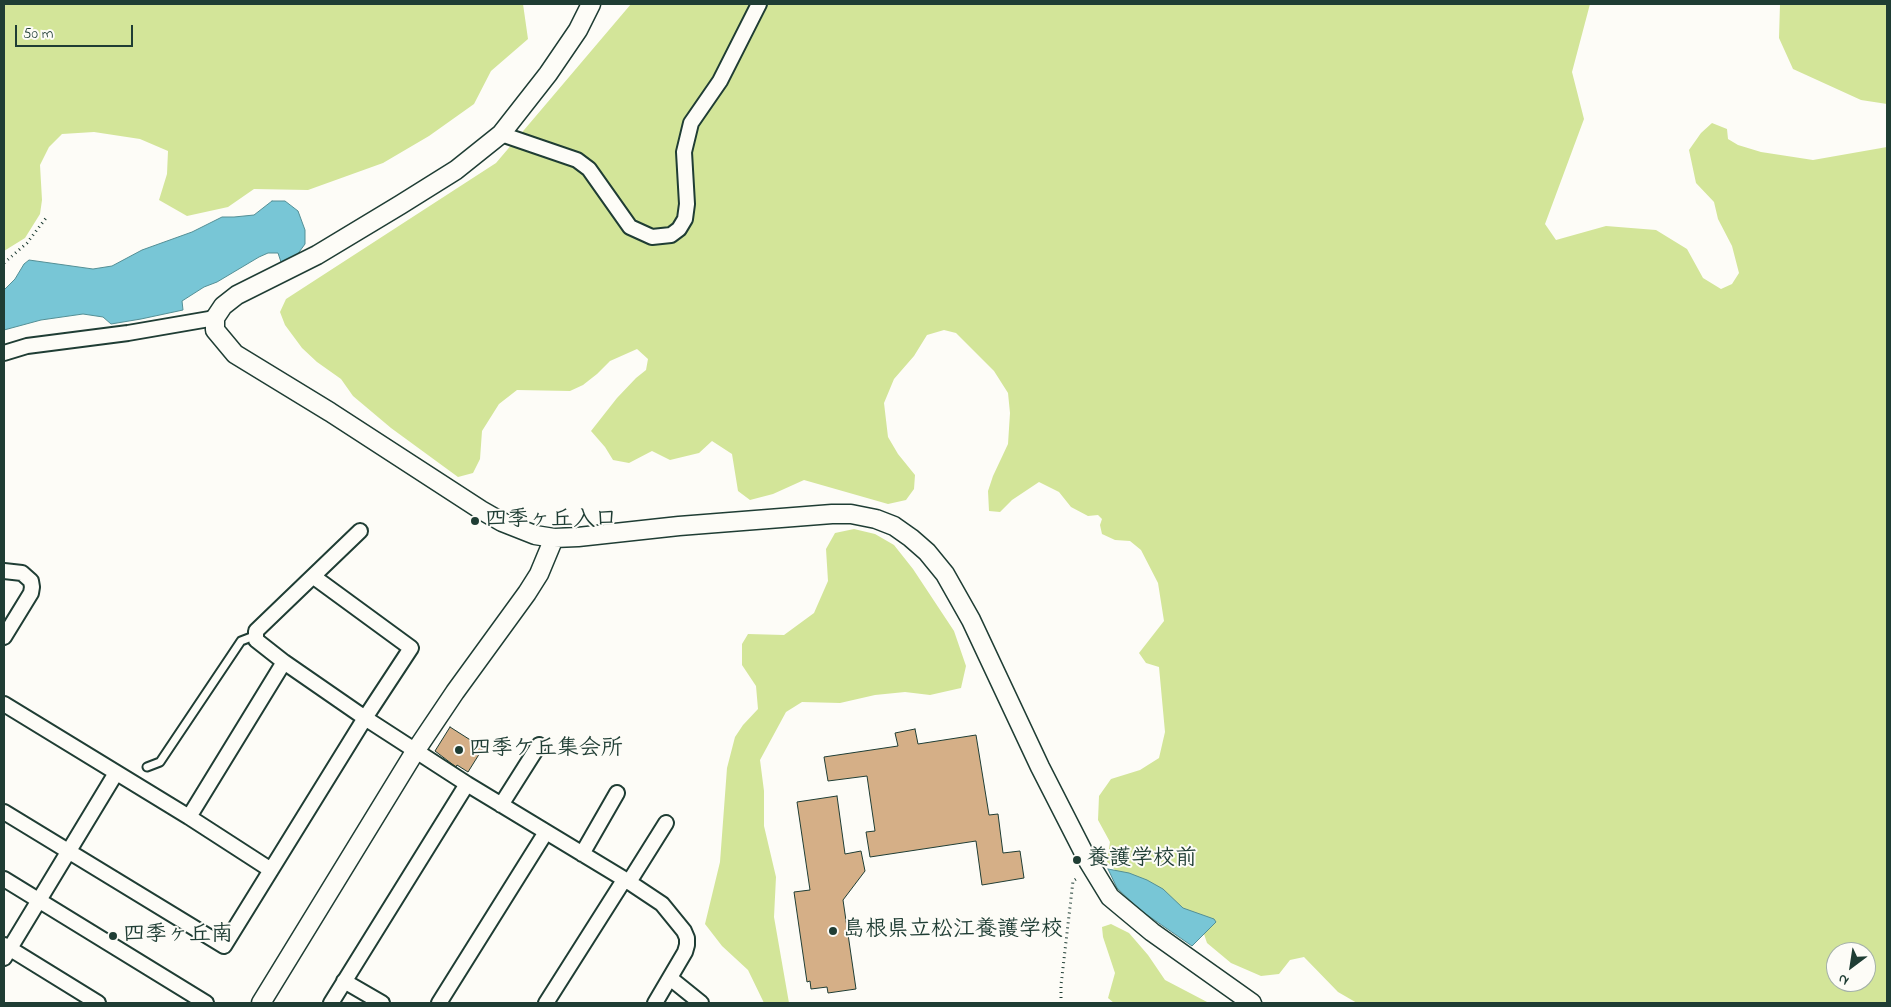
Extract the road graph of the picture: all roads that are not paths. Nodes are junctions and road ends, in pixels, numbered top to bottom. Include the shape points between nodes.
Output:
1 (591, 4) edge
2 (760, 4) edge
3 (501, 134) junction
4 (215, 318) junction
5 (4, 353) edge
6 (360, 531) dead end
7 (554, 538) junction
8 (4, 571) edge
9 (314, 576) junction
10 (254, 636) junction
11 (4, 637) edge
12 (284, 662) junction
13 (4, 704) edge
14 (365, 718) junction
15 (539, 745) dead end
16 (416, 750) junction
17 (147, 767) dead end
18 (116, 773) junction
19 (467, 784) junction
20 (617, 793) dead end
21 (501, 805) junction
22 (4, 812) edge
23 (189, 816) junction
24 (666, 823) dead end
25 (546, 832) junction
26 (68, 852) junction
27 (582, 854) junction
28 (271, 870) junction
29 (4, 879) edge
30 (626, 881) junction
31 (39, 901) junction
32 (6, 951) edge
33 (670, 978) junction
34 (344, 981) junction
35 (91, 1001) edge
36 (206, 1003) edge
37 (261, 1003) edge
38 (331, 1003) edge
39 (382, 1003) edge
40 (439, 1003) edge
41 (546, 1003) edge
42 (654, 1003) edge
43 (701, 1003) edge
44 (1252, 1003) edge

1 - 3 street via 578,30 548,74
2 - 3 street via 720,81 691,123 684,152 685,219 671,235 652,237 630,227 589,169 577,160
3 - 4 street via 456,170 400,205 317,255 237,294
4 - 5 street via 26,346
4 - 7 street via 215,330 235,354 502,522 535,535
6 - 9 street
7 - 16 street via 527,593
7 - 44 street via 832,514 876,519 894,526 927,552 945,574 971,620 1092,869 1110,897 1152,932
8 - 11 street via 22,573 32,587
9 - 10 street via 258,628
9 - 14 street via 411,648
10 - 12 street
10 - 17 lane via 242,641 160,762
12 - 14 street
12 - 23 street
13 - 18 street
14 - 16 street
14 - 28 street
15 - 21 street
16 - 19 street
16 - 37 street
18 - 23 street
18 - 26 street
19 - 21 street
19 - 34 street
20 - 27 street
21 - 25 street
22 - 26 street
23 - 28 street
24 - 30 street
25 - 27 street
25 - 40 street
26 - 28 street via 224,946
26 - 31 street
27 - 30 street
29 - 31 street
30 - 33 street via 662,904 684,931 687,938 685,952
30 - 41 street
31 - 32 street
31 - 36 street
32 - 35 street
33 - 42 street
33 - 43 street
34 - 38 street
34 - 39 street

